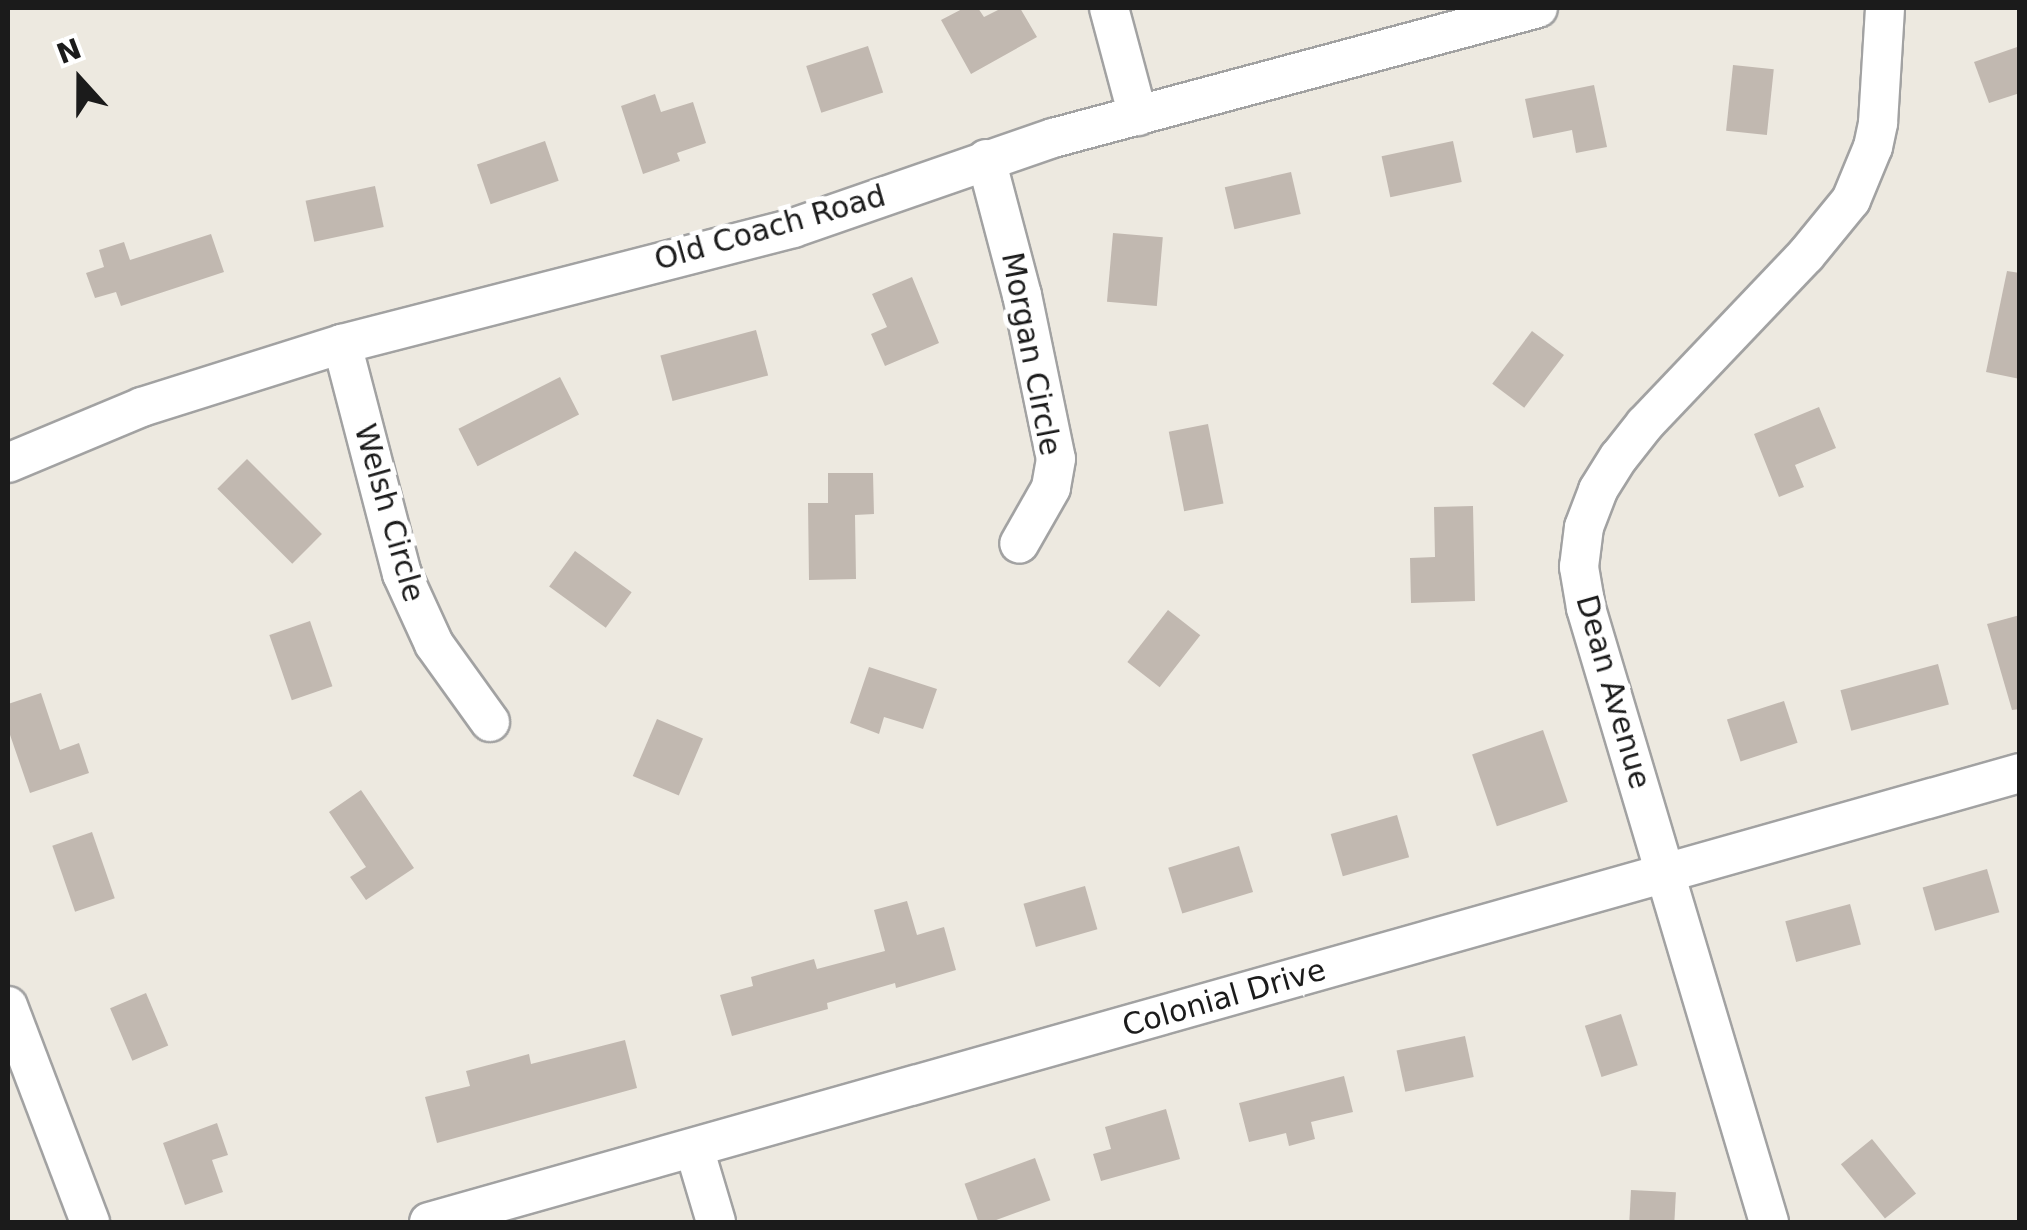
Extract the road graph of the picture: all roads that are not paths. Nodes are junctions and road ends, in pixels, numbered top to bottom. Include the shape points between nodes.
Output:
1 (1109, 8) edge
2 (1538, 8) edge
3 (1885, 8) edge
4 (1138, 116) junction
5 (986, 159) junction
6 (342, 344) junction
7 (8, 463) edge
8 (1019, 544) dead end
9 (490, 722) dead end
10 (2020, 773) edge
11 (1665, 873) junction
12 (8, 1006) edge
13 (694, 1148) junction
14 (90, 1222) edge
15 (429, 1222) edge
16 (716, 1222) edge
17 (1768, 1222) edge

1 - 4 street
2 - 4 street, Old Coach Road
3 - 11 street, Dean Avenue via 1874,148 1852,200 1645,424 1598,490 1584,527 1579,567 1586,608
4 - 5 street, Old Coach Road
5 - 6 street, Old Coach Road via 792,228
5 - 8 street, Morgan Circle via 1056,459 1051,488
6 - 7 street, Old Coach Road via 142,408
6 - 9 street, Welsh Circle via 402,574 434,644
10 - 11 street, Colonial Drive
11 - 13 street, Colonial Drive
11 - 17 street, Dean Avenue
12 - 14 street
13 - 15 street, Colonial Drive
13 - 16 street

